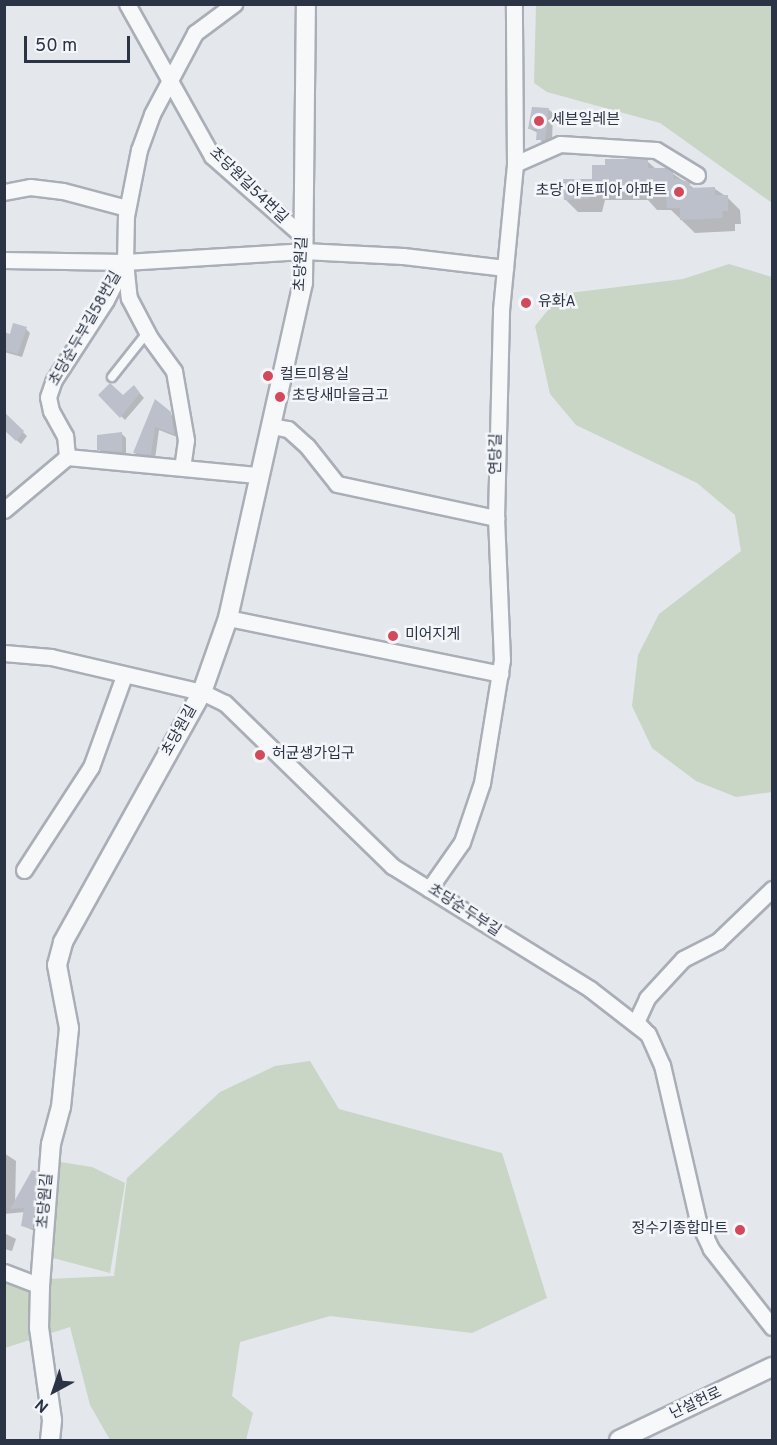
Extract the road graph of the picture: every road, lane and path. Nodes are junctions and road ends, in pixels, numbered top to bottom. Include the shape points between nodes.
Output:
1 (127, 4) edge
2 (234, 4) edge
3 (306, 4) edge
4 (514, 4) edge
5 (170, 82) junction
6 (514, 164) junction
7 (697, 174) dead end
8 (4, 192) edge
9 (127, 208) junction
10 (303, 244) junction
11 (4, 260) edge
12 (125, 262) junction
13 (505, 268) junction
14 (147, 333) junction
15 (112, 377) dead end
16 (272, 426) junction
17 (67, 457) junction
18 (182, 467) junction
19 (259, 475) junction
20 (4, 510) edge
21 (496, 518) junction
22 (228, 618) junction
23 (4, 652) edge
24 (500, 674) junction
25 (124, 676) junction
26 (202, 692) junction
27 (24, 870) dead end
28 (429, 889) junction
29 (772, 890) edge
30 (648, 1034) junction
31 (4, 1272) edge
32 (40, 1286) junction
33 (772, 1327) edge
34 (772, 1367) edge
35 (50, 1440) edge
36 (619, 1440) edge

1 - 5 street, 초당원길54번길
2 - 5 street, 초당순두부길58번길 via 195,33
3 - 10 street, 초당원길
4 - 6 street, 연당길
5 - 9 street, 초당순두부길58번길 via 152,114 139,150
5 - 10 street, 초당원길54번길 via 212,156
6 - 7 street via 560,144 656,150
6 - 13 street, 연당길
8 - 9 street via 30,187
9 - 12 street, 초당순두부길58번길
10 - 12 street
10 - 13 street
10 - 16 street, 초당원길 via 303,283
11 - 12 street
12 - 14 street via 129,298
12 - 17 street, 초당순두부길58번길 via 106,300 54,380 48,397 51,411 66,436
13 - 21 street, 연당길
14 - 15 lane
14 - 18 street via 174,371 186,440
16 - 19 street, 초당원길
16 - 21 street via 288,429 337,484
17 - 18 street
17 - 20 street
18 - 19 street
19 - 22 street, 초당원길
21 - 24 street, 연당길
22 - 24 street
22 - 26 street, 초당원길
23 - 25 street, 초당순두부길 via 51,657
24 - 28 street, 연당길 via 482,783 462,842
25 - 26 street, 초당순두부길
25 - 27 street via 92,766
26 - 28 street, 초당순두부길 via 225,703 392,866
26 - 32 street, 초당원길 via 63,942 57,965 69,1028 61,1107 51,1144
28 - 30 street, 초당순두부길 via 590,989
29 - 30 street via 718,941 683,960 647,998 636,1022
30 - 33 street, 초당순두부길 via 662,1065 698,1221 711,1249
31 - 32 street
32 - 35 street, 초당원길 via 39,1328 52,1420
34 - 36 street, 난설헌로

